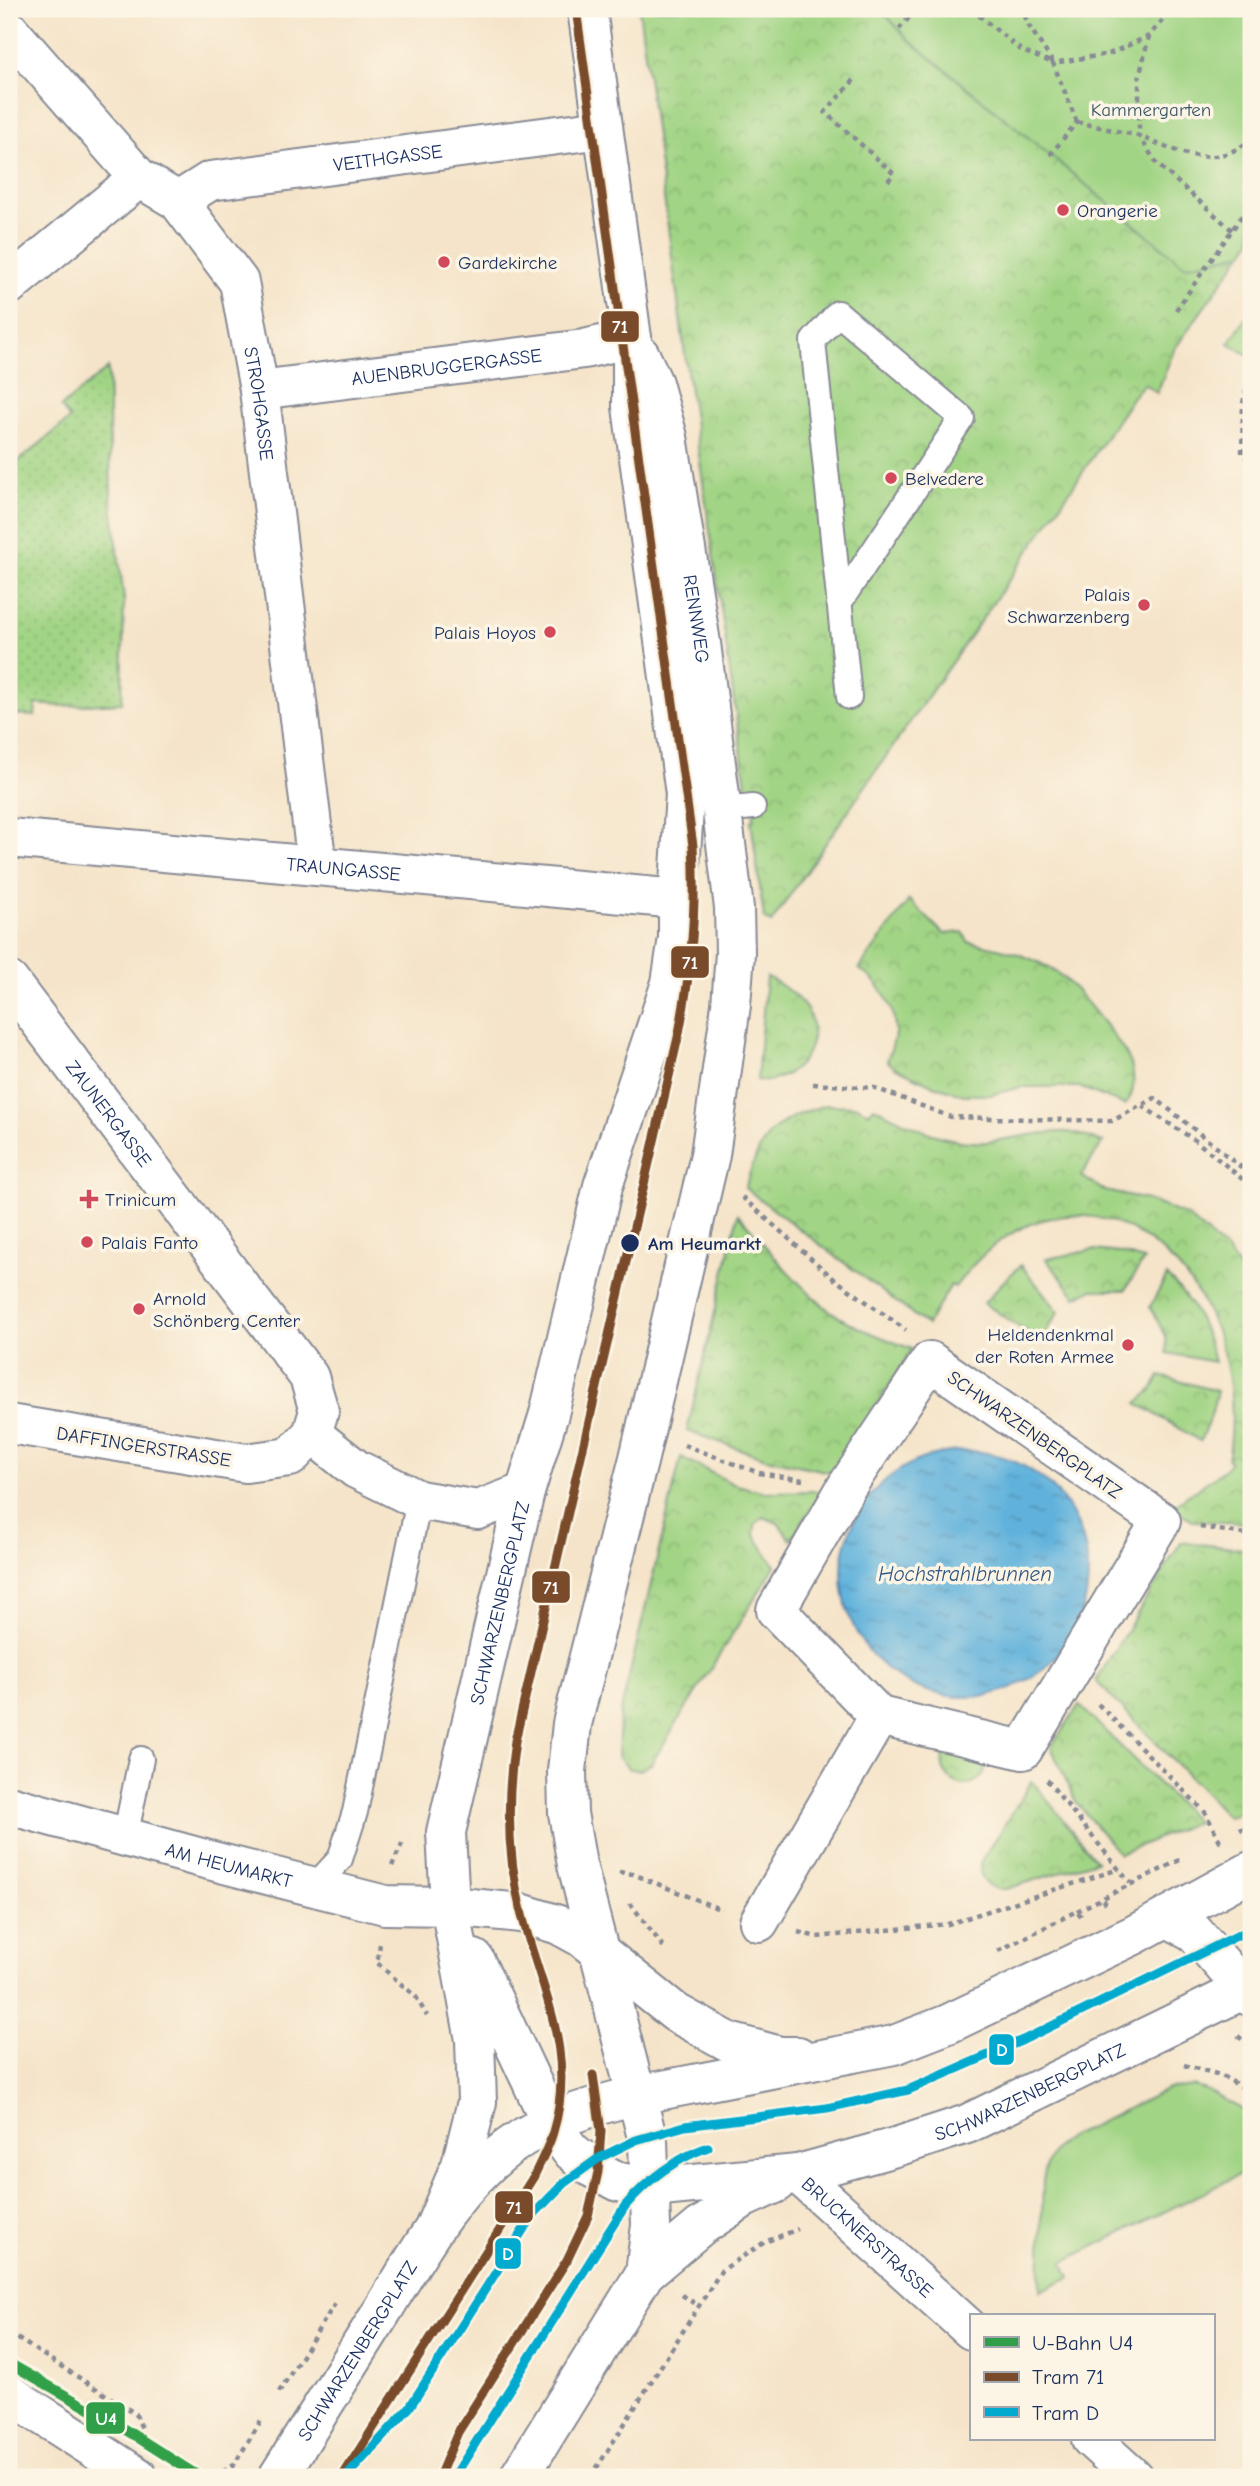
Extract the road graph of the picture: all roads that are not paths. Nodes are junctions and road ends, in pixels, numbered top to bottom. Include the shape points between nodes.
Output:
1 (587, 9) edge
2 (9, 30) edge
3 (603, 129) junction
4 (139, 178) junction
5 (178, 201) junction
6 (9, 285) edge
7 (632, 338) junction
8 (259, 390) junction
9 (839, 603) junction
10 (849, 697) dead end
11 (9, 838) edge
12 (317, 866) junction
13 (678, 899) junction
14 (734, 908) joint
15 (9, 981) edge
16 (9, 1424) edge
17 (312, 1434) junction
18 (525, 1492) junction
19 (419, 1500) junction
20 (879, 1716) junction
21 (141, 1759) dead end
22 (9, 1805) edge
23 (125, 1838) junction
24 (1251, 1871) edge
25 (315, 1886) junction
26 (450, 1906) junction
27 (1168, 1918) junction
28 (759, 1922) road end
29 (600, 1951) junction
30 (1249, 1991) edge
31 (842, 2057) junction
32 (637, 2095) junction
33 (551, 2123) junction
34 (797, 2174) junction
35 (651, 2188) junction
36 (435, 2226) junction
37 (645, 2273) junction
38 (970, 2329) edge
39 (9, 2393) edge
40 (1092, 2440) edge
41 (138, 2477) edge
42 (278, 2477) edge
43 (519, 2477) edge
44 (1133, 2477) edge

1 - 3 street, RENNWEG
2 - 4 street, STROHGASSE
3 - 5 street, VEITHGASSE via 210,181
3 - 7 street, RENNWEG
4 - 5 street, STROHGASSE
4 - 6 street
5 - 8 street, STROHGASSE via 239,282
7 - 8 street, AUENBRUGGERGASSE via 584,349
7 - 13 street, RENNWEG via 632,407 685,794
7 - 14 street, RENNWEG via 653,383 668,437 701,643 737,808
8 - 12 street, STROHGASSE
9 - 9 lane via 813,341 838,313 962,418
9 - 10 lane
11 - 12 street, TRAUNGASSE
12 - 13 street, TRAUNGASSE
13 - 18 street, SCHWARZENBERGPLATZ via 671,983 603,1186 549,1414
14 - 29 street, SCHWARZENBERGPLATZ via 731,1005 710,1154 572,1724 568,1813
15 - 17 street, ZAUNERGASSE via 309,1377 319,1411
16 - 17 street, DAFFINGERSTRASSE via 246,1463 290,1457
17 - 19 street via 356,1469
18 - 19 street via 478,1510
18 - 26 street, SCHWARZENBERGPLATZ via 446,1832
19 - 25 lane via 355,1812 340,1859
20 - 20 street, SCHWARZENBERGPLATZ via 776,1610 847,1486 929,1361 1161,1521 1023,1750
20 - 28 street
21 - 23 lane
22 - 23 street, AM HEUMARKT
23 - 25 street, AM HEUMARKT
24 - 27 street, SCHWARZENBERGPLATZ
25 - 26 street, AM HEUMARKT via 385,1905
26 - 29 street, SCHWARZENBERGPLATZ via 521,1913 559,1926
26 - 33 street, SCHWARZENBERGPLATZ
26 - 36 street, SCHWARZENBERGPLATZ via 475,2040 477,2102 461,2165
27 - 30 street via 1194,1932
27 - 31 street, SCHWARZENBERGPLATZ via 948,2024 894,2045
29 - 31 street, SCHWARZENBERGPLATZ via 676,2013 729,2042 780,2056
29 - 32 street, SCHWARZENBERGPLATZ
30 - 34 street, SCHWARZENBERGPLATZ via 967,2124
31 - 32 street, SCHWARZENBERGPLATZ
32 - 33 street, SCHWARZENBERGPLATZ
32 - 35 street, SCHWARZENBERGPLATZ via 648,2141
33 - 35 street, SCHWARZENBERGPLATZ via 570,2150 592,2168 619,2182
33 - 36 street, SCHWARZENBERGPLATZ via 511,2145 476,2175
34 - 35 street, SCHWARZENBERGPLATZ
34 - 37 street, SCHWARZENBERGPLATZ via 744,2198
34 - 38 street, BRUCKNERSTRASSE
35 - 37 street, SCHWARZENBERGPLATZ
36 - 42 street, SCHWARZENBERGPLATZ
37 - 43 street, SCHWARZENBERGPLATZ
39 - 41 street
40 - 44 street

